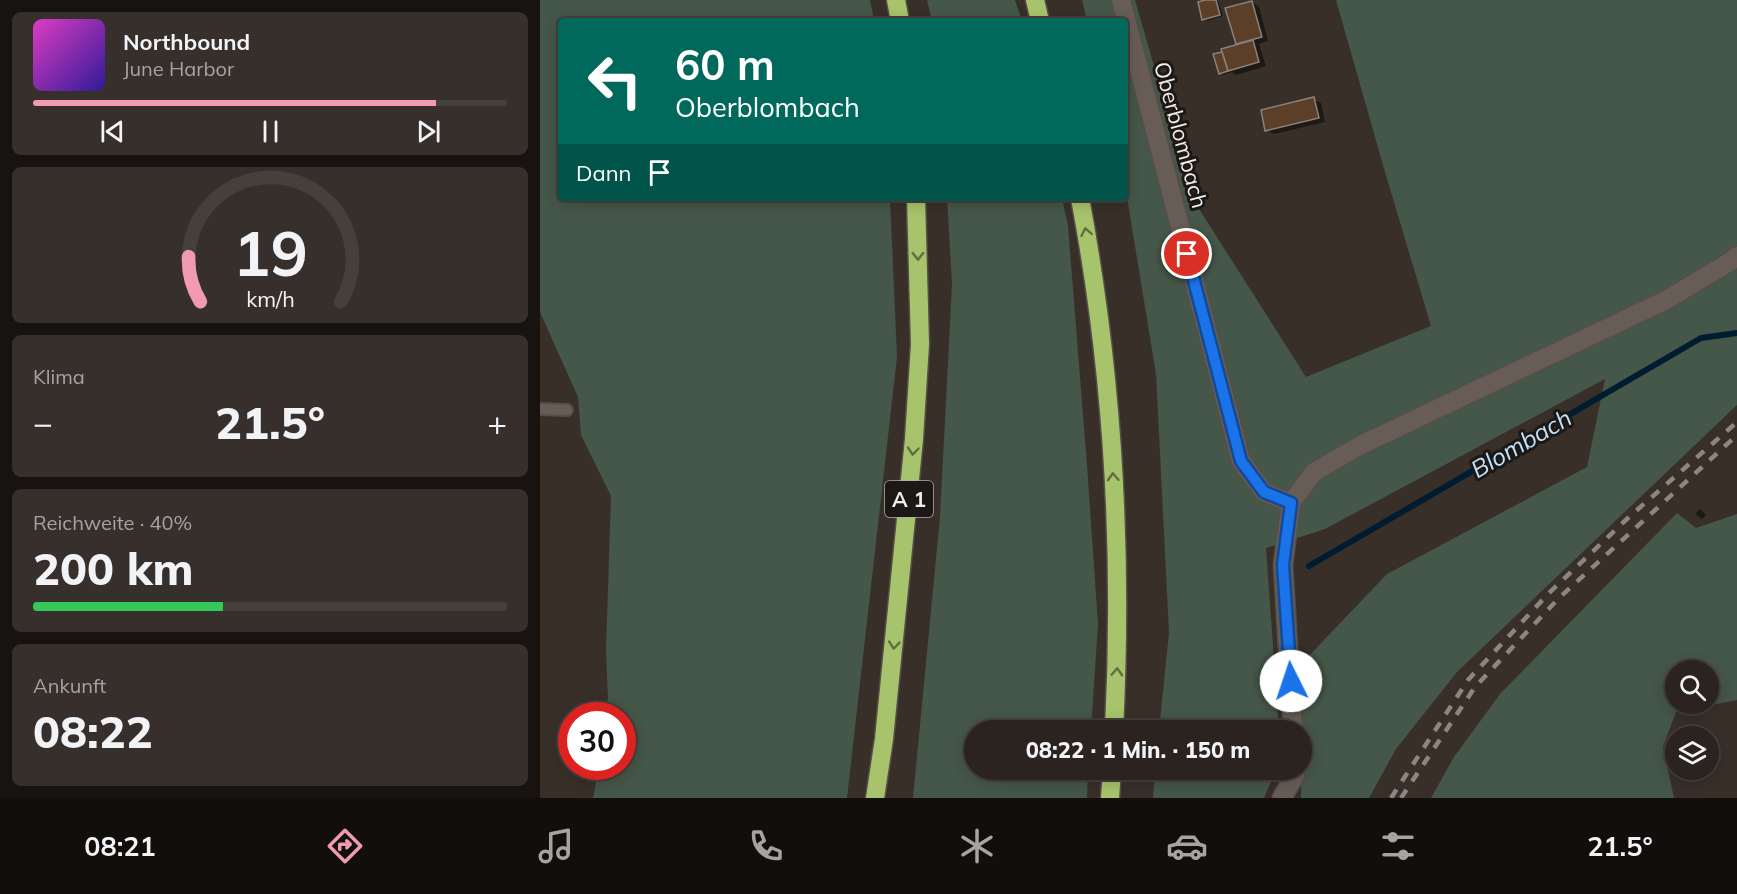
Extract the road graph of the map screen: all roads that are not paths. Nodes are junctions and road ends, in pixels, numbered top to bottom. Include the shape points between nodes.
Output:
1 (896, 0) edge
2 (1035, 0) edge
3 (1121, 0) edge
4 (899, 18) edge
5 (1039, 18) edge
6 (1126, 18) edge
7 (1128, 27) edge
8 (916, 201) edge
9 (1081, 201) edge
10 (1737, 256) edge
11 (540, 409) edge
12 (567, 410) dead end
13 (1291, 503) junction
14 (1115, 720) edge
15 (1292, 720) edge
16 (1111, 780) edge
17 (1290, 780) edge
18 (875, 798) edge
19 (1110, 798) edge
20 (1282, 798) edge

1 - 4 highway
2 - 5 highway
3 - 6 street, Oberblombach
7 - 13 street, Oberblombach via 1241,461 1264,492
8 -> 18 highway, A 1 via 920,344 914,439
14 -> 9 highway via 1118,558 1111,438 1092,265
10 - 13 street via 1666,300 1359,446 1314,472
11 - 12 lane
13 - 15 street via 1283,565
16 - 19 highway
17 - 20 street

